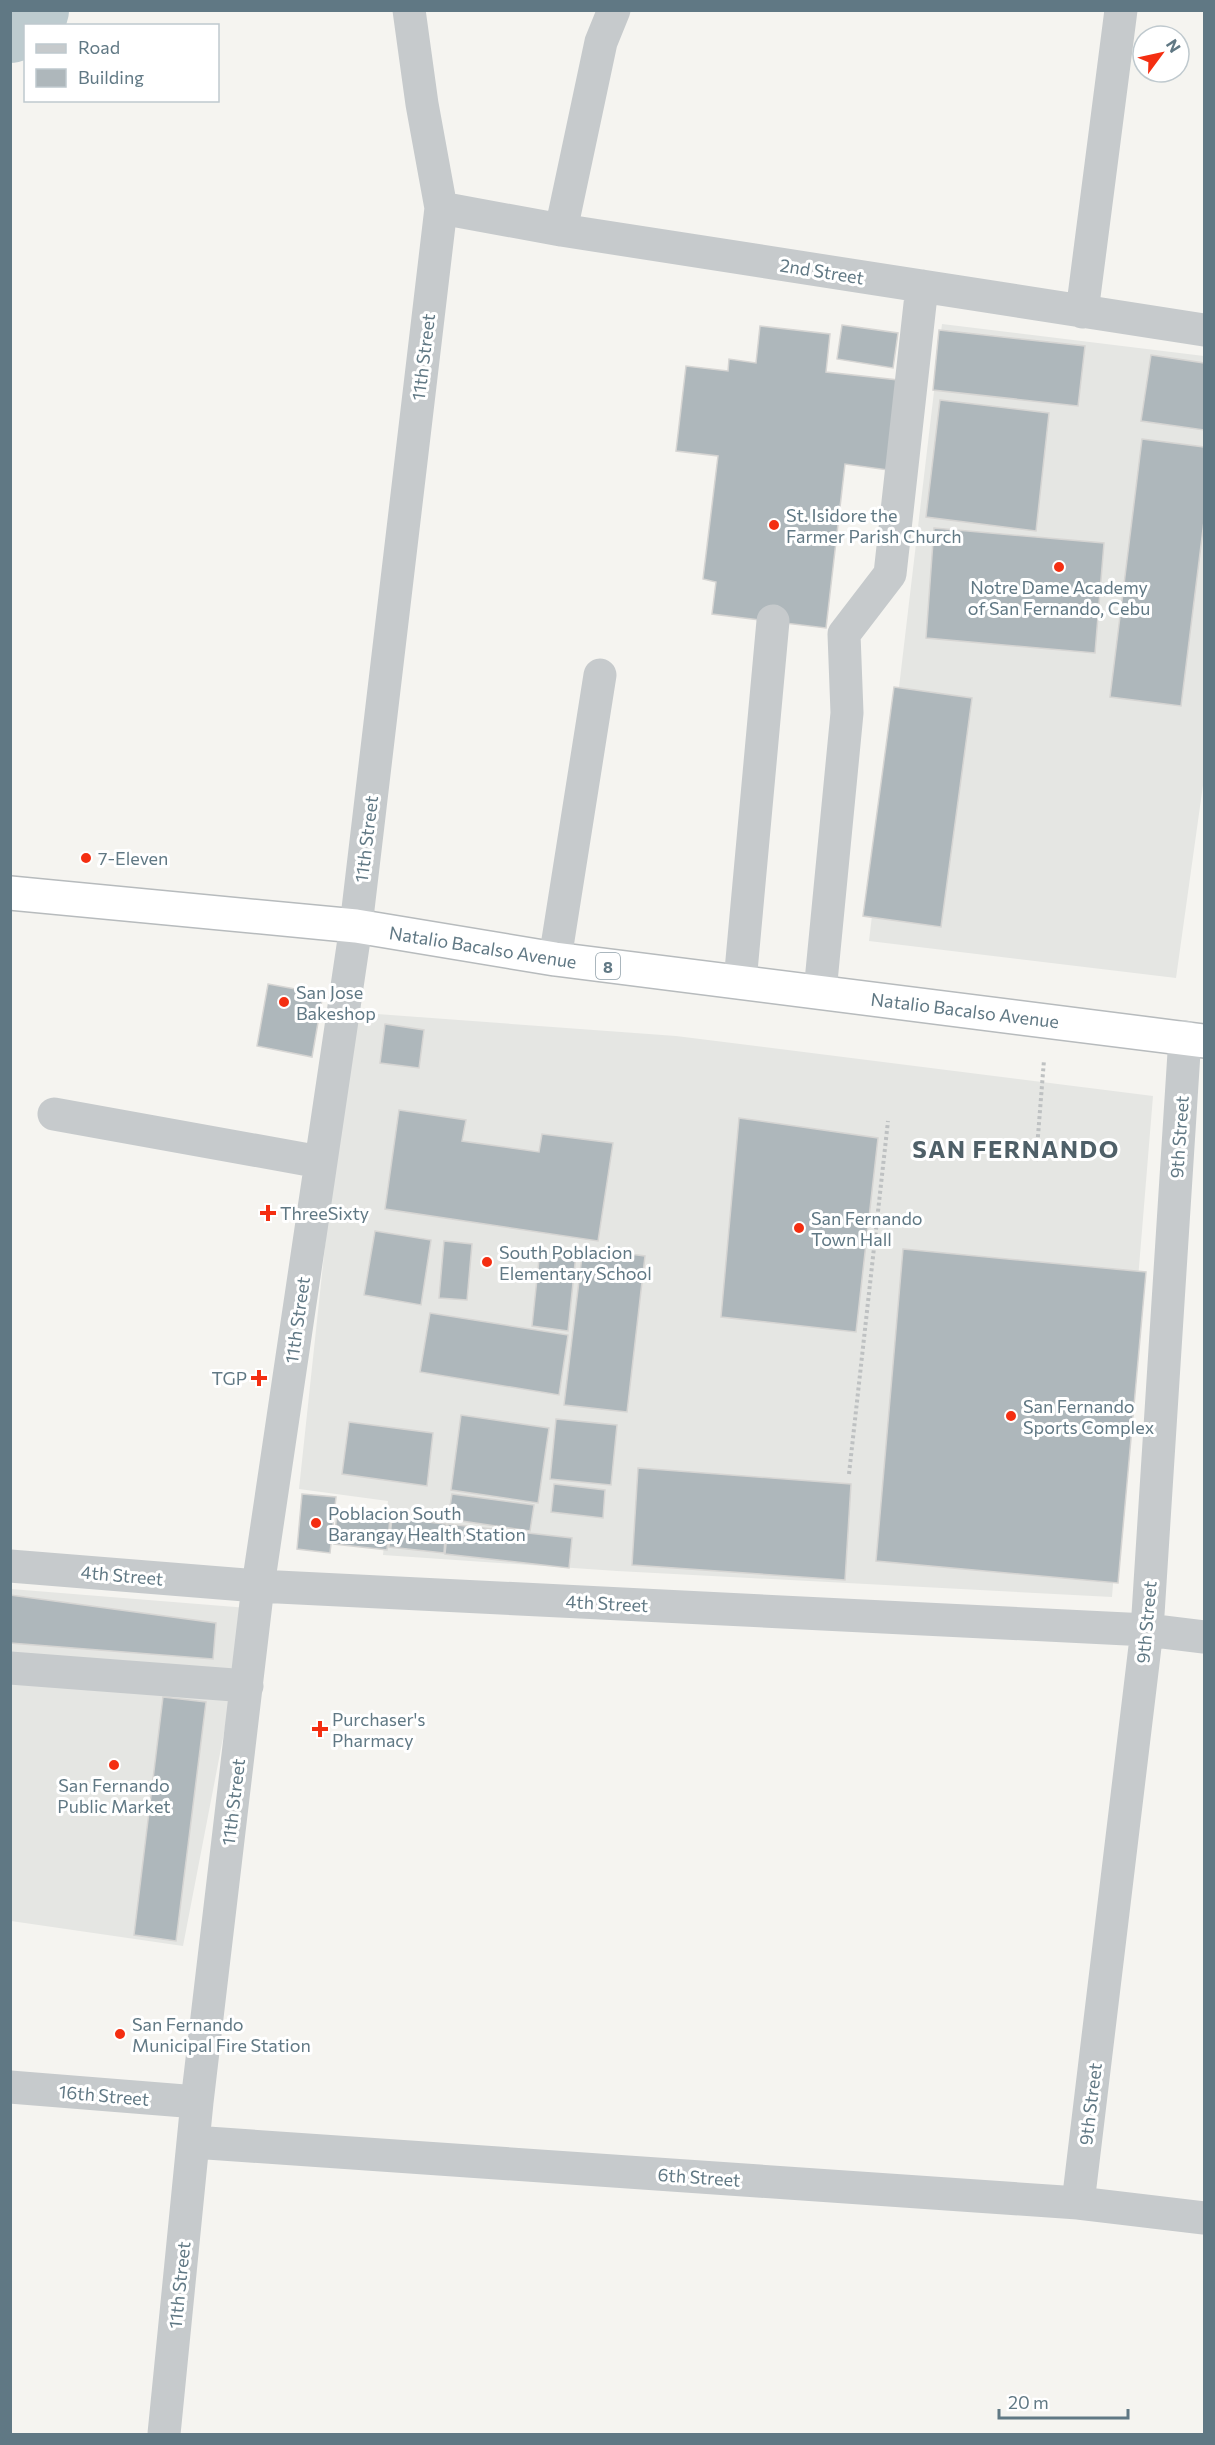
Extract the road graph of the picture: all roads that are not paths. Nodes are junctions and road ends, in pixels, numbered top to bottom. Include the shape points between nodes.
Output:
1 (409, 10) edge
2 (614, 10) edge
3 (1121, 10) edge
4 (441, 208) junction
5 (561, 230) junction
6 (922, 286) junction
7 (1082, 312) junction
8 (1204, 330) edge
9 (773, 621) dead end
10 (600, 675) dead end
11 (10, 893) edge
12 (356, 926) junction
13 (555, 959) junction
14 (740, 982) junction
15 (820, 992) junction
16 (1195, 1039) edge
17 (54, 1114) dead end
18 (320, 1162) junction
19 (10, 1566) edge
20 (258, 1586) junction
21 (1147, 1630) junction
22 (1204, 1637) edge
23 (10, 1668) edge
24 (247, 1686) junction
25 (10, 2087) edge
26 (197, 2102) junction
27 (193, 2142) junction
28 (1078, 2204) junction
29 (1204, 2218) edge
30 (164, 2434) edge

1 - 4 street, 11th Street
2 - 5 street via 601,42
3 - 7 street
4 - 5 street, 2nd Street
4 - 12 street, 11th Street
5 - 6 street, 2nd Street
6 - 7 street, 2nd Street
6 - 15 street via 890,574 844,634 847,714
7 - 8 street, 2nd Street
9 - 14 street
10 - 13 street
11 - 12 highway, Natalio Bacalso Avenue / 8
12 - 13 highway, Natalio Bacalso Avenue / 8
12 - 18 street, 11th Street
13 - 14 highway, Natalio Bacalso Avenue / 8
14 - 15 highway, Natalio Bacalso Avenue / 8
15 - 16 highway, Natalio Bacalso Avenue / 8
16 - 21 street, 9th Street
17 - 18 street
18 - 20 street, 11th Street
19 - 20 street, 4th Street
20 - 21 street, 4th Street
20 - 24 street, 11th Street
21 - 22 street, 4th Street
21 - 28 street, 9th Street
23 - 24 street
24 - 26 street, 11th Street
25 - 26 street, 16th Street
26 - 27 street, 11th Street
27 - 28 street, 6th Street
27 - 30 street, 11th Street
28 - 29 street, 6th Street

